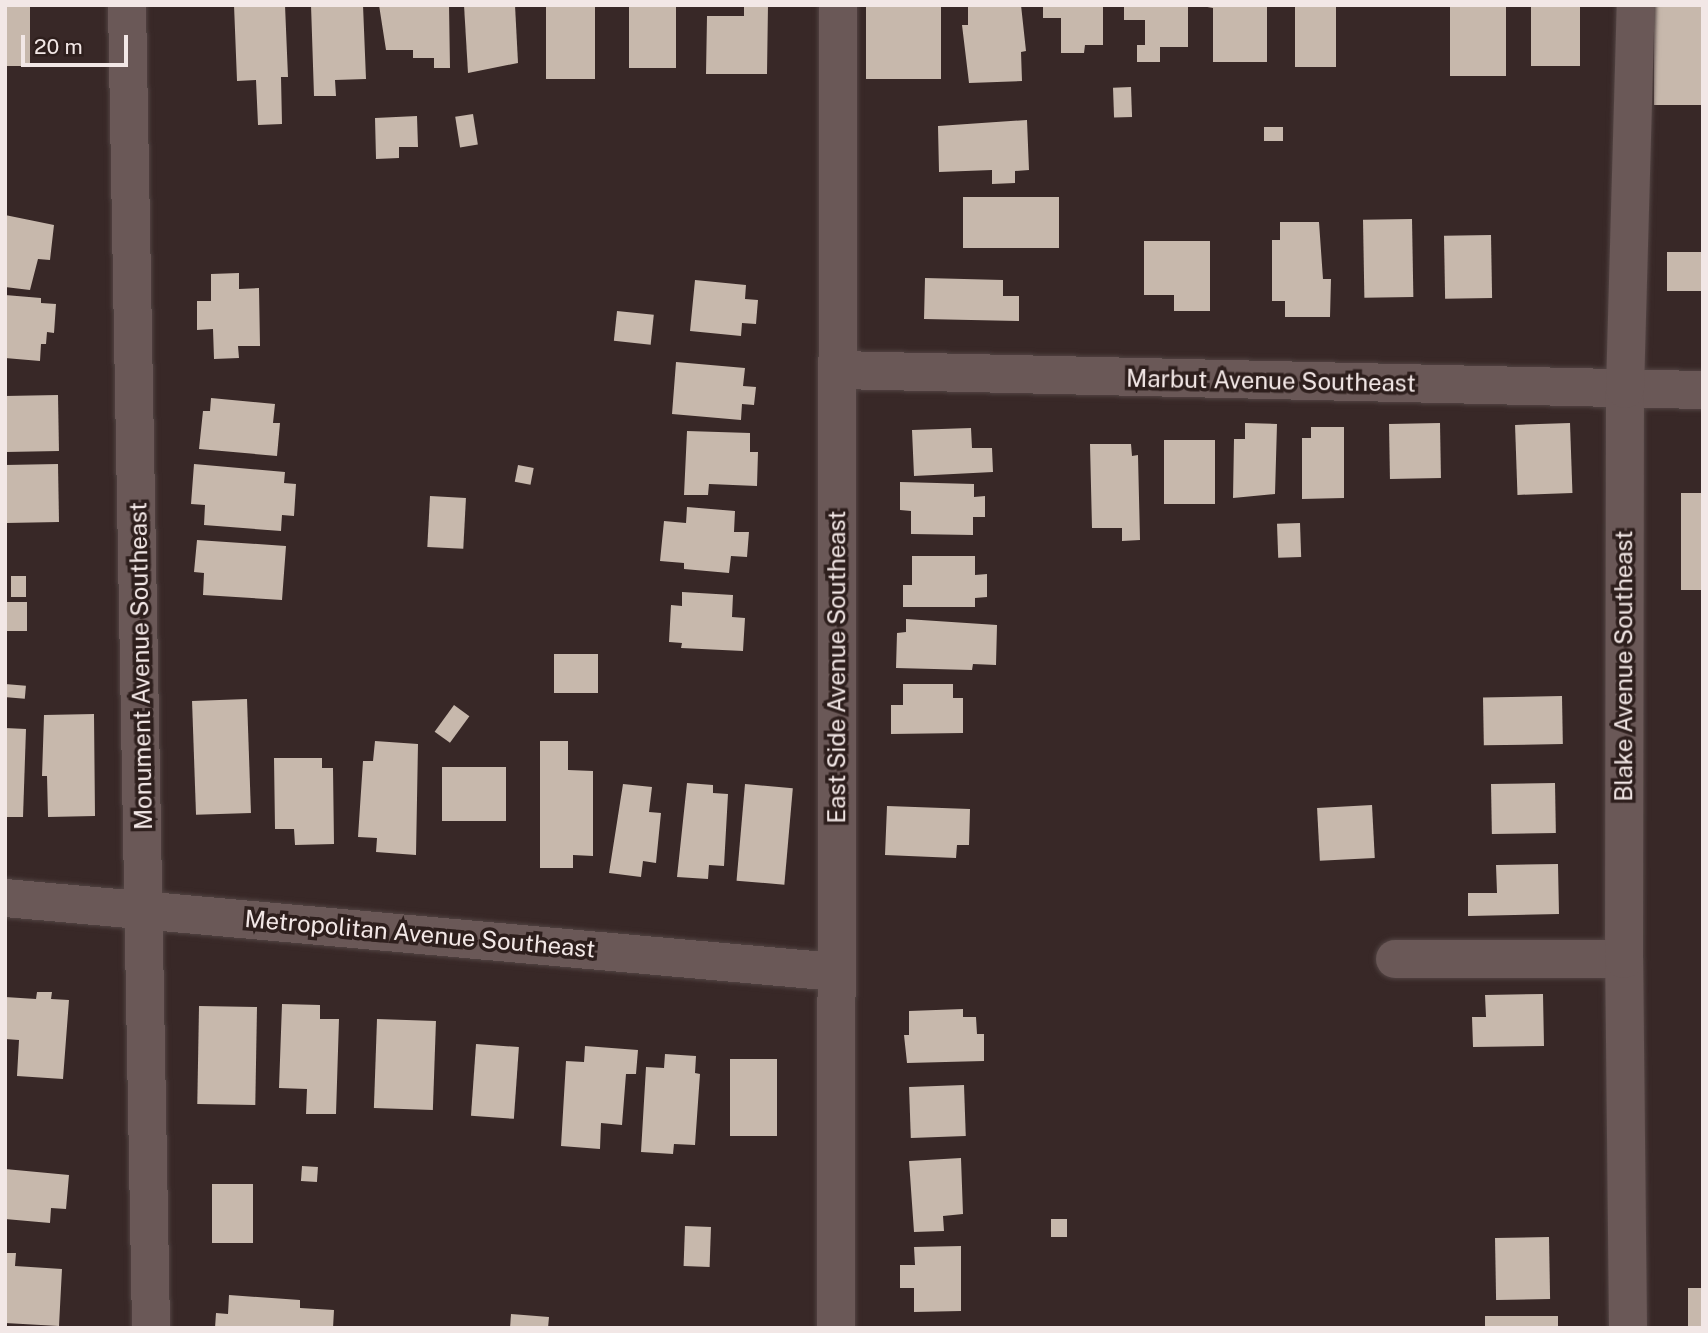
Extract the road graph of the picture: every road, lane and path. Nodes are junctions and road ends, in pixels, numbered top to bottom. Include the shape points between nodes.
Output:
1 (127, 5) edge
2 (838, 5) edge
3 (1636, 5) edge
4 (839, 370) junction
5 (1625, 389) junction
6 (1703, 390) edge
7 (5, 898) edge
8 (146, 909) junction
9 (1395, 959) dead end
10 (1623, 959) junction
11 (835, 972) junction
12 (151, 1328) edge
13 (836, 1328) edge
14 (1628, 1328) edge

1 - 8 street, Monument Avenue Southeast
2 - 4 street, East Side Avenue Southeast
3 - 5 street, Blake Avenue Southeast
4 - 5 street, Marbut Avenue Southeast
4 - 11 street, East Side Avenue Southeast
5 - 6 street, Marbut Avenue Southeast
5 - 10 street, Blake Avenue Southeast
7 - 8 street, Metropolitan Avenue Southeast
8 - 11 street, Metropolitan Avenue Southeast
8 - 12 street, Monument Avenue Southeast
9 - 10 street
10 - 14 street, Blake Avenue Southeast
11 - 13 street, East Side Avenue Southeast

